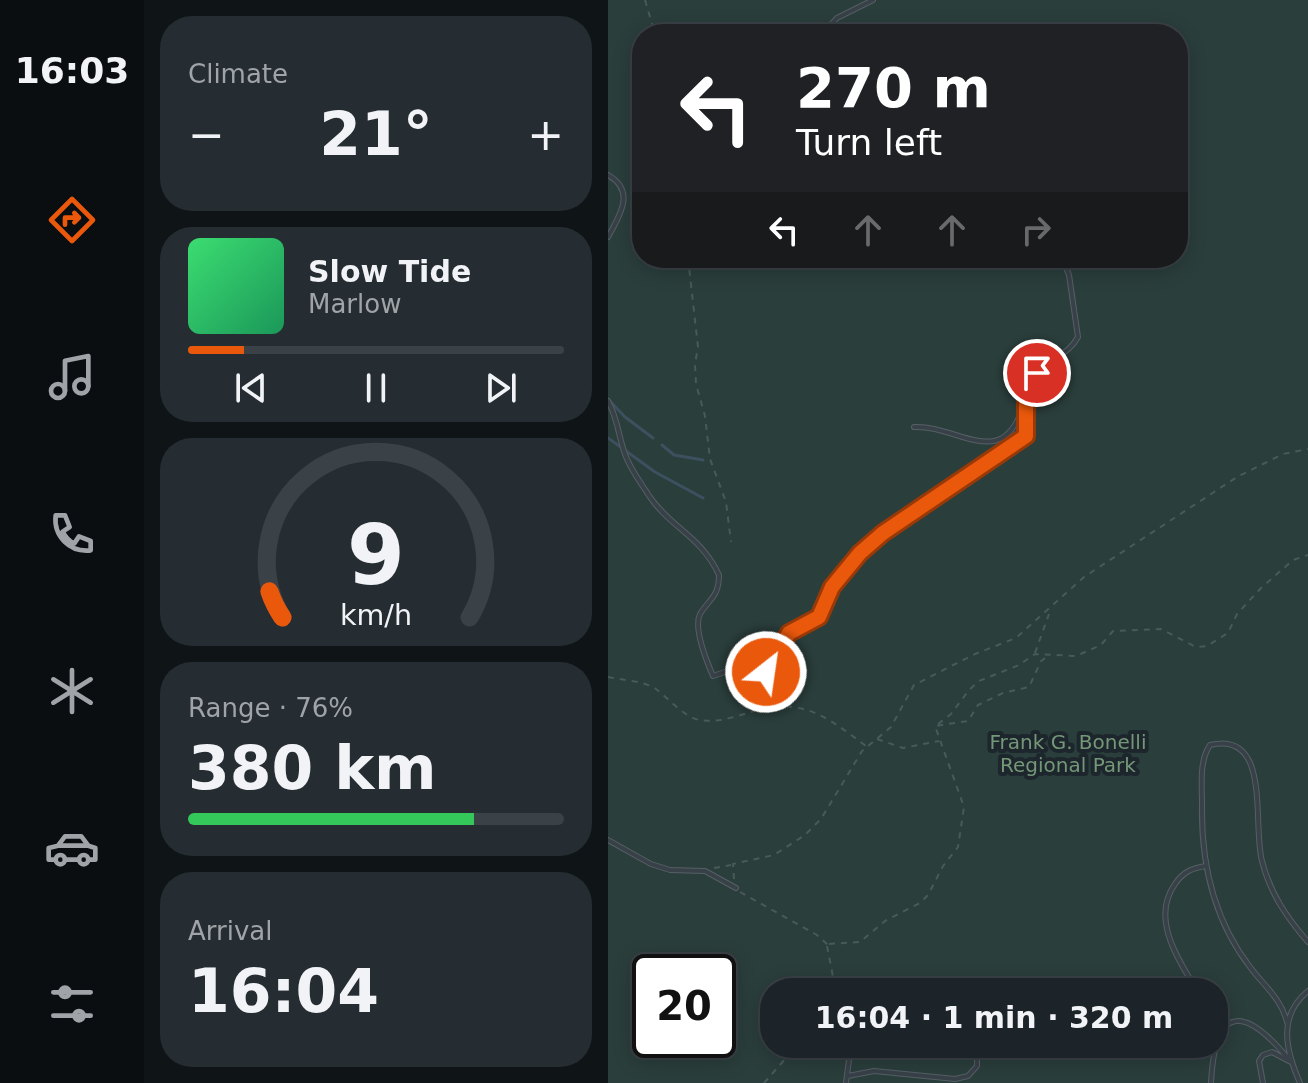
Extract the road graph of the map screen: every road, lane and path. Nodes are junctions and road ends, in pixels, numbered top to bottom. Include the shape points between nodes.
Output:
1 (645, 0) edge
2 (873, 0) edge
3 (652, 24) edge
4 (831, 24) edge
5 (608, 175) edge
6 (608, 237) edge
7 (689, 268) edge
8 (1066, 268) edge
9 (1026, 396) junction
10 (608, 401) edge
11 (914, 427) dead end
12 (1308, 449) edge
13 (731, 542) dead end
14 (1308, 555) edge
15 (1050, 611) junction
16 (1035, 654) junction
17 (1050, 654) junction
18 (608, 677) edge
19 (938, 724) junction
20 (877, 739) junction
21 (940, 740) junction
22 (867, 747) junction
23 (608, 840) edge
24 (733, 864) junction
25 (1206, 866) junction
26 (705, 871) junction
27 (736, 888) junction
28 (1308, 942) edge
29 (828, 945) junction
30 (834, 978) edge
31 (1190, 978) edge
32 (1308, 991) edge
33 (1287, 1022) junction
34 (1228, 1024) edge
35 (786, 1058) edge
36 (847, 1058) edge
37 (977, 1058) edge
38 (1214, 1058) edge
39 (1291, 1062) junction
40 (848, 1076) junction
41 (764, 1083) edge
42 (846, 1083) edge
43 (1211, 1083) edge
44 (1263, 1083) edge
45 (1300, 1083) edge

1 - 3 path
2 - 4 lane
5 - 6 lane via 624,192 621,214
7 - 13 path via 698,347 696,384
8 - 9 lane via 1078,337 1071,349 1037,373
9 - 10 lane via 1026,436 860,553 832,587 819,617 789,633 766,672 752,676 734,671 713,676 698,623 714,597 719,575 699,542 659,510 635,473
9 - 11 lane via 1012,429 993,441
12 - 15 path via 1283,454 1237,477 1084,577
14 - 17 path via 1287,564 1248,601 1222,638 1204,648 1166,630 1118,629 1101,645 1076,656
15 - 16 path
15 - 20 path via 1016,638 914,685 891,727
16 - 17 path
16 - 19 path via 974,685
17 - 19 path via 1029,687 978,705 968,721
18 - 22 path via 654,688 685,715 699,720 793,705 825,716
19 - 21 path
20 - 21 path via 903,748
20 - 22 path
21 - 29 path via 964,807 958,847 920,903 860,942
22 - 24 path via 805,835 774,855
23 - 26 lane via 651,864
24 - 26 path
24 - 27 path
25 - 28 lane via 1203,761 1210,745 1229,741 1252,763 1258,847 1268,881 1282,910
25 - 31 lane via 1182,875 1163,909 1171,942
25 - 33 lane via 1229,933 1283,1006
26 - 27 lane
27 - 29 path
29 - 30 path
32 - 33 lane
33 - 39 lane
34 - 39 lane via 1247,1020 1259,1027
35 - 41 path
36 - 40 lane
37 - 40 lane via 968,1076 955,1079 874,1071
38 - 43 lane
39 - 44 lane via 1272,1052 1263,1055
39 - 45 lane
40 - 42 lane

